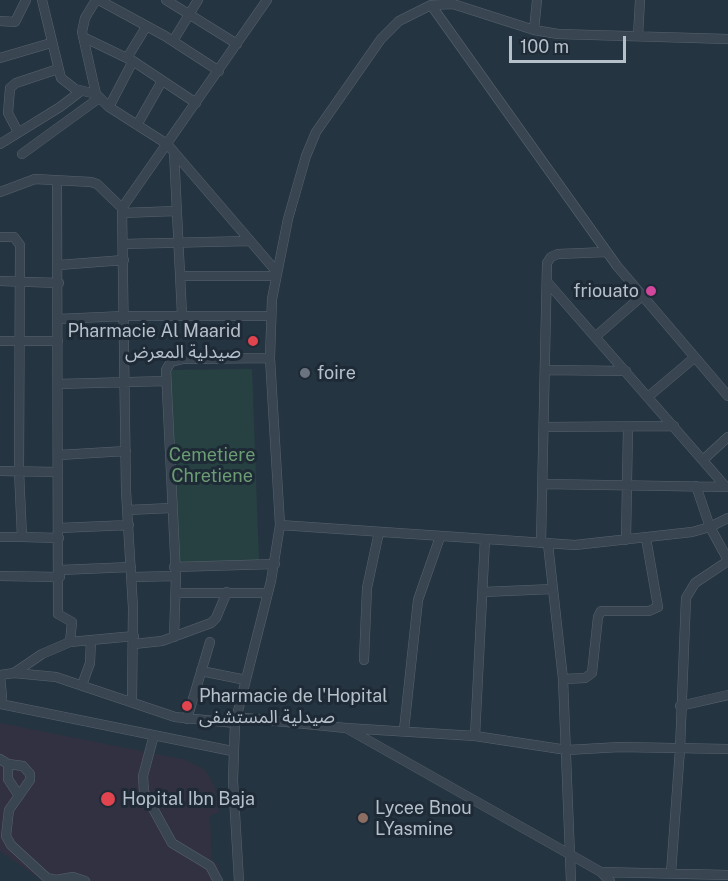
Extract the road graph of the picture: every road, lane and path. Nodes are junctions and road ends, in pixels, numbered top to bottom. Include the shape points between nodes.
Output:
1 (26, 0) edge
2 (42, 0) edge
3 (98, 0) edge
4 (166, 0) edge
5 (198, 0) edge
6 (537, 0) edge
7 (640, 0) edge
8 (265, 1) edge
9 (453, 2) edge
10 (431, 5) junction
11 (190, 13) junction
12 (0, 21) edge
13 (146, 27) junction
14 (534, 30) junction
15 (638, 36) junction
16 (83, 37) junction
17 (728, 39) edge
18 (173, 41) junction
19 (51, 43) junction
20 (237, 44) junction
21 (0, 58) edge
22 (130, 60) junction
23 (58, 69) junction
24 (219, 71) junction
25 (162, 81) junction
26 (81, 91) junction
27 (98, 96) junction
28 (196, 103) junction
29 (109, 107) junction
30 (137, 125) junction
31 (18, 132) junction
32 (0, 144) edge
33 (167, 144) junction
34 (174, 152) junction
35 (22, 154) dead end
36 (57, 181) junction
37 (0, 192) edge
38 (122, 210) junction
39 (176, 211) junction
40 (0, 237) edge
41 (249, 241) junction
42 (178, 242) junction
43 (123, 244) junction
44 (606, 252) junction
45 (124, 260) junction
46 (59, 265) junction
47 (276, 273) junction
48 (181, 276) junction
49 (0, 281) edge
50 (20, 282) junction
51 (59, 283) junction
52 (548, 283) junction
53 (642, 296) junction
54 (182, 315) junction
55 (124, 316) junction
56 (270, 316) junction
57 (58, 319) junction
58 (595, 337) junction
59 (58, 340) junction
60 (0, 341) edge
61 (19, 342) junction
62 (270, 358) junction
63 (694, 358) junction
64 (546, 370) junction
65 (626, 371) junction
66 (126, 381) junction
67 (166, 381) junction
68 (58, 384) junction
69 (649, 396) junction
70 (728, 396) edge
71 (674, 426) junction
72 (544, 427) junction
73 (628, 427) junction
74 (728, 437) edge
75 (126, 451) junction
76 (58, 455) junction
77 (704, 459) junction
78 (0, 471) edge
79 (19, 471) junction
80 (58, 471) junction
81 (543, 484) junction
82 (626, 486) junction
83 (696, 486) junction
84 (727, 487) edge
85 (171, 508) junction
86 (128, 510) junction
87 (728, 518) edge
88 (129, 525) junction
89 (280, 525) junction
90 (710, 527) junction
91 (379, 532) junction
92 (59, 533) junction
93 (0, 537) edge
94 (22, 537) junction
95 (440, 537) junction
96 (646, 538) junction
97 (485, 539) junction
98 (626, 540) junction
99 (545, 543) junction
100 (728, 560) edge
101 (275, 564) junction
102 (131, 572) junction
103 (175, 572) junction
104 (60, 574) junction
105 (0, 576) edge
106 (553, 589) junction
107 (226, 592) junction
108 (483, 592) junction
109 (176, 593) junction
110 (268, 593) junction
111 (174, 637) junction
112 (91, 640) junction
113 (134, 640) junction
114 (70, 642) junction
115 (210, 642) dead end
116 (364, 660) dead end
117 (201, 672) junction
118 (14, 673) junction
119 (0, 676) edge
120 (563, 679) junction
121 (246, 680) junction
122 (82, 685) junction
123 (728, 695) edge
124 (132, 702) junction
125 (0, 704) edge
126 (680, 706) junction
127 (187, 719) junction
128 (236, 720) junction
129 (346, 728) junction
130 (404, 730) junction
131 (154, 735) junction
132 (474, 736) junction
133 (680, 749) junction
134 (728, 749) edge
135 (567, 750) junction
136 (232, 751) junction
137 (4, 762) edge
138 (19, 796) junction
139 (571, 855) junction
140 (601, 872) junction
141 (41, 873) junction
142 (671, 873) junction
143 (728, 875) edge
144 (33, 881) edge
145 (85, 881) edge
146 (218, 881) edge
147 (239, 881) edge
148 (571, 881) edge
149 (610, 881) edge

1 - 12 street via 15,22
2 - 19 street
3 - 13 street
3 - 16 street via 83,23
4 - 11 street
5 - 11 street
6 - 14 street
7 - 15 street
8 - 20 street
9 - 10 street
9 - 14 street
10 - 44 street
10 - 47 street via 399,21 381,39 316,132 302,169
11 - 18 street
11 - 20 street
13 - 18 street
13 - 22 street
14 - 15 street
15 - 17 street
16 - 22 street
16 - 27 street
18 - 24 street
19 - 21 street
19 - 23 street
20 - 24 street
22 - 25 street
22 - 29 street
23 - 26 street via 66,83
23 - 31 street via 10,88 8,113
24 - 28 street
25 - 28 street
25 - 30 street
26 - 27 street
26 - 31 street
27 - 29 street
27 - 35 street
28 - 33 street
29 - 30 street
30 - 33 street
31 - 32 street
33 - 34 street
33 - 38 street
34 - 39 street
34 - 41 street
36 - 37 street via 30,180
36 - 38 street via 94,182
36 - 46 street
38 - 39 street
38 - 43 street
39 - 42 street
40 - 50 street via 19,239
41 - 42 street
41 - 47 street
42 - 43 street
42 - 48 street
43 - 45 street
44 - 52 street via 554,255 548,263
44 - 53 street
45 - 46 street
45 - 55 street
46 - 51 street
47 - 48 street
47 - 56 street
48 - 54 street
49 - 50 street
50 - 51 street
50 - 61 street
51 - 57 street
52 - 58 street
52 - 64 street
53 - 58 street
53 - 63 street
54 - 55 street
54 - 56 street
55 - 57 street
55 - 66 street
56 - 62 street
57 - 59 street
58 - 65 street
59 - 61 street
59 - 68 street
60 - 61 street
61 - 79 street
62 - 67 street via 176,360 166,370
62 - 89 street
63 - 69 street
63 - 70 street
64 - 65 street
64 - 72 street
65 - 69 street
66 - 67 street
66 - 68 street
66 - 75 street
67 - 85 street
68 - 76 street
69 - 71 street
71 - 73 street
71 - 77 street
72 - 73 street
72 - 81 street
73 - 82 street
74 - 77 street
75 - 76 street
75 - 86 street
76 - 80 street
77 - 84 street
78 - 79 street
79 - 80 street
79 - 94 street
80 - 92 street
81 - 82 street
81 - 99 street
82 - 83 street
82 - 98 street
83 - 84 street
83 - 90 street
85 - 86 street
85 - 103 street
86 - 88 street
87 - 90 street
88 - 92 street
88 - 102 street
89 - 91 street
89 - 101 street
90 - 96 street
90 - 100 street
91 - 95 street
91 - 116 street via 367,588
92 - 94 street
92 - 104 street
93 - 94 street
95 - 97 street
95 - 130 street via 418,600
96 - 98 street
96 - 120 street via 658,607 649,612 601,611 592,674
97 - 99 street
97 - 108 street
98 - 99 street
99 - 106 street
100 - 126 street via 695,582 688,592
101 - 103 street
101 - 110 street
102 - 103 street
102 - 104 street
102 - 113 street
103 - 109 street
104 - 105 street
104 - 114 street via 58,614 72,622
106 - 108 street
106 - 120 street
107 - 109 street
107 - 110 street
107 - 111 street via 213,622
108 - 132 street
109 - 111 street
110 - 121 street
111 - 113 street via 154,643
112 - 113 street
112 - 114 street
112 - 122 street via 90,663
113 - 124 street
114 - 118 street via 42,654
115 - 117 street
117 - 121 street
117 - 127 street
118 - 119 street
118 - 122 street via 56,677
119 - 125 street
120 - 135 street
121 - 128 street
122 - 124 street
123 - 126 street
124 - 127 street
125 - 131 street
126 - 133 street
127 - 128 street
128 - 129 street
128 - 136 street
129 - 130 street
129 - 139 street
130 - 132 street
131 - 136 street
131 - 146 street via 143,776 144,792 172,843 210,866
132 - 135 street
133 - 134 street
133 - 135 street
133 - 142 street
135 - 139 street
136 - 147 street
137 - 138 street via 8,780
137 - 138 street via 23,766 30,774
138 - 141 street via 9,810 6,836
139 - 140 street
139 - 148 street
140 - 142 street
140 - 149 street
141 - 144 street
141 - 145 street via 56,880 74,877
142 - 143 street

